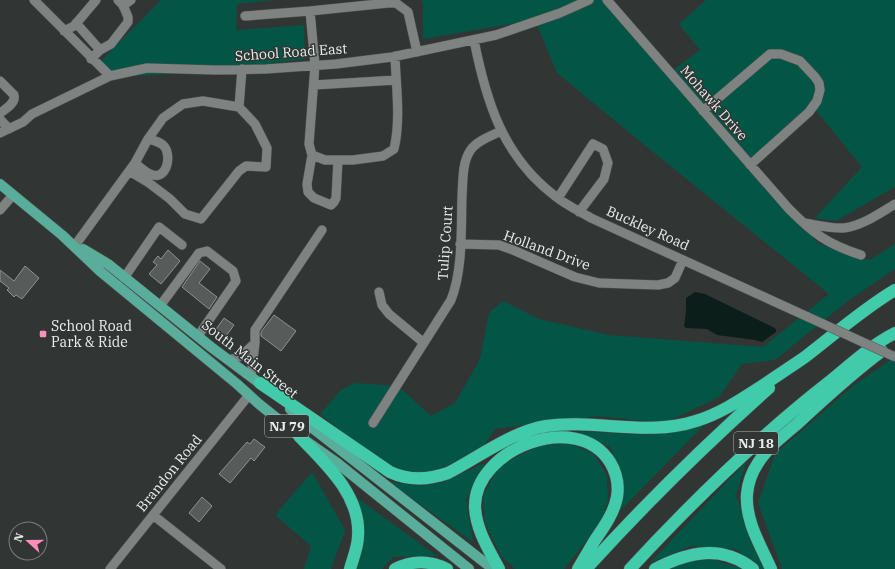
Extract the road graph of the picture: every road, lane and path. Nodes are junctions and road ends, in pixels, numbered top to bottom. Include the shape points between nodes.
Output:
1 (34, 0) edge
2 (96, 0) edge
3 (131, 0) edge
4 (589, 0) edge
5 (607, 0) edge
6 (120, 3) edge
7 (310, 11) junction
8 (245, 16) dead end
9 (76, 23) junction
10 (64, 31) junction
11 (474, 40) junction
12 (100, 50) junction
13 (417, 52) junction
14 (395, 56) junction
15 (91, 59) junction
16 (315, 65) junction
17 (242, 70) junction
18 (110, 76) junction
19 (396, 80) junction
20 (0, 81) edge
21 (314, 85) junction
22 (239, 107) junction
23 (703, 111) junction
24 (0, 113) edge
25 (0, 119) edge
26 (9, 129) junction
27 (500, 131) junction
28 (0, 133) edge
29 (148, 139) junction
30 (312, 155) junction
31 (338, 160) junction
32 (135, 163) junction
33 (750, 165) junction
34 (128, 171) junction
35 (0, 184) edge
36 (13, 195) junction
37 (558, 198) junction
38 (895, 204) edge
39 (0, 210) edge
40 (579, 212) junction
41 (802, 223) junction
42 (322, 230) dead end
43 (62, 235) junction
44 (76, 244) junction
45 (460, 244) junction
46 (182, 245) dead end
47 (861, 255) dead end
48 (683, 260) junction
49 (124, 278) junction
50 (895, 290) edge
51 (379, 292) dead end
52 (160, 306) junction
53 (895, 332) edge
54 (198, 336) junction
55 (895, 338) edge
56 (255, 343) junction
57 (424, 343) junction
58 (895, 357) edge
59 (803, 358) junction
60 (229, 360) junction
61 (255, 379) junction
62 (249, 395) junction
63 (373, 423) dead end
64 (299, 436) junction
65 (153, 515) junction
66 (110, 569) edge
67 (221, 569) edge
68 (350, 569) edge
69 (395, 569) edge
70 (447, 569) edge
71 (468, 569) edge
72 (493, 569) edge
73 (499, 569) edge
74 (578, 569) edge
75 (586, 569) edge
76 (630, 569) edge
77 (655, 569) edge
78 (753, 569) edge
79 (771, 569) edge

1 - 10 street
2 - 9 street
3 - 6 street
4 - 11 street, School Road East via 560,13
5 - 23 street, Mohawk Drive
6 - 12 street via 128,22 111,44
7 - 8 street
7 - 13 street via 396,3 408,12
7 - 16 street
9 - 10 street
9 - 12 street
10 - 15 street
11 - 13 street, School Road East
11 - 27 street, Buckley Road via 484,83
12 - 15 street
13 - 14 street, School Road East
14 - 16 street, School Road East
14 - 19 street
15 - 18 street
16 - 17 street, School Road East
16 - 21 street
17 - 18 street, School Road East via 147,68
17 - 22 street
18 - 26 street, School Road East via 32,114
19 - 21 street
19 - 31 street via 397,138 394,149 383,156
20 - 24 street via 15,98
21 - 30 street via 309,144
22 - 29 street via 203,101 183,104 162,118
22 - 34 street via 255,124 267,148 266,167 246,166 239,171 201,219 185,214 149,183
23 - 33 street, Mohawk Drive
23 - 33 street via 770,54 781,54 800,61 815,77 820,90 817,101 809,112
25 - 26 street
26 - 28 street, School Road East
27 - 37 street, Buckley Road via 524,166
27 - 45 street, Tulip Court via 478,143 466,158
29 - 32 street
29 - 32 street via 163,145 167,150 166,170 155,176
30 - 31 street via 325,160
30 - 31 street via 308,192 314,198 331,205 336,198
32 - 34 street
33 - 41 street, Mohawk Drive
34 - 44 street
35 - 36 main road, South Main Street / NJ 79
36 - 39 street
36 - 43 main road, South Main Street / NJ 79
37 - 40 street, Buckley Road
37 - 40 street via 593,144 603,149 608,163 604,179
38 - 41 street via 866,221 848,227
40 - 48 street, Buckley Road
41 - 47 street, Mohawk Drive via 826,241
42 - 56 street via 255,330
43 - 44 main road, South Main Street / NJ 79
43 - 62 main road, South Main Street / NJ 79 via 101,272
44 - 49 main road, South Main Street / NJ 79 via 108,264
45 - 48 street, Holland Drive via 499,245 575,277 599,283 668,283 675,278
45 - 57 street, Tulip Court via 458,281 455,290
46 - 49 street via 159,227
48 - 58 street, Buckley Road, bridge
49 - 52 main road, South Main Street / NJ 79
50 - 59 highway, NJ 18
51 - 57 street via 382,305 389,314
52 - 54 main road, South Main Street / NJ 79
52 - 54 street via 199,253 207,251 233,271 236,281
53 - 76 highway, NJ 18 via 820,389 749,450 707,489
54 - 60 main road, South Main Street / NJ 79
55 - 79 highway via 768,450 751,475 747,507 753,529
56 - 60 street via 241,356
56 - 61 street
57 - 63 street, Tulip Court
59 - 61 highway via 734,404 696,421 661,428 544,426 512,438 448,473 424,479 404,477 390,472
59 - 75 highway, NJ 18 via 680,470
60 - 61 main road, South Main Street / NJ 79
61 - 72 main road, South Main Street / NJ 79 via 306,423
62 - 64 main road, South Main Street / NJ 79
62 - 65 street, Brandon Road
64 - 68 highway via 345,488 353,504 358,537
64 - 71 main road, South Main Street / NJ 79 via 336,462
65 - 66 street, Brandon Road
65 - 67 street
69 - 70 highway via 413,562 432,563
73 - 74 highway via 477,522 475,508 479,487 496,464 516,450 541,440 567,437 585,441 602,453 612,466 617,482 617,496 611,515
77 - 78 highway via 687,556 712,553 736,558

